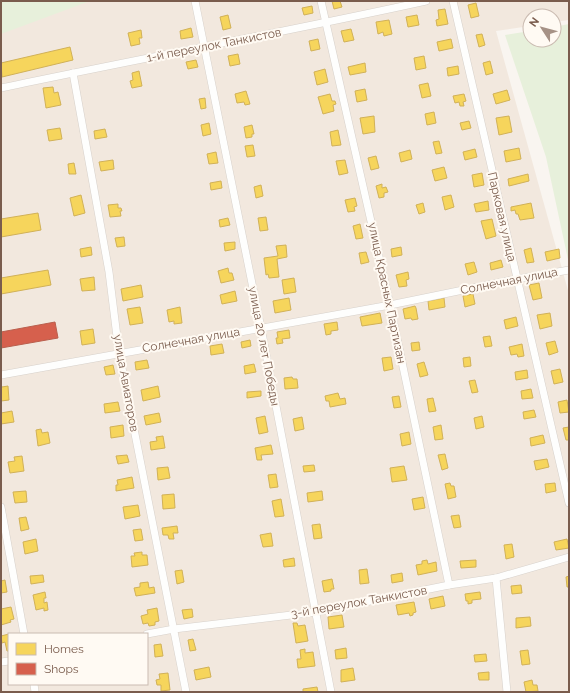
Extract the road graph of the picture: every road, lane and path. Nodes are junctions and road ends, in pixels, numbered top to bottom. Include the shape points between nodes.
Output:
1 (195, 1) edge
2 (321, 1) edge
3 (426, 1) edge
4 (452, 1) edge
5 (326, 23) junction
6 (204, 46) junction
7 (73, 73) junction
8 (1, 88) edge
9 (569, 270) edge
10 (517, 279) junction
11 (390, 305) junction
12 (261, 328) junction
13 (118, 353) junction
14 (1, 375) edge
15 (569, 503) edge
16 (1, 507) edge
17 (569, 558) edge
18 (496, 578) junction
19 (450, 585) junction
20 (316, 612) junction
21 (174, 629) junction
22 (24, 633) edge
23 (148, 634) edge
24 (186, 692) edge
25 (331, 692) edge
26 (507, 692) edge

1 - 6 street, улица 20 лет Победы
2 - 5 street, улица Красных Партизан
3 - 5 street, 1-й переулок Танкистов
4 - 10 street, Парковая улица
5 - 6 street, 1-й переулок Танкистов
5 - 11 street, улица Красных Партизан
6 - 7 street, 1-й переулок Танкистов
6 - 12 street, улица 20 лет Победы
7 - 8 street, 1-й переулок Танкистов
7 - 13 street, улица Авиаторов via 109,272
9 - 10 street, Солнечная улица
10 - 11 street, Солнечная улица
10 - 15 street, Парковая улица
11 - 12 street, Солнечная улица
11 - 19 street, улица Красных Партизан
12 - 13 street, Солнечная улица
12 - 20 street, улица 20 лет Победы
13 - 14 street, Солнечная улица
13 - 21 street, улица Авиаторов
16 - 22 street
17 - 18 street, 3-й переулок Танкистов
18 - 19 street, 3-й переулок Танкистов
18 - 26 street
19 - 20 street, 3-й переулок Танкистов
20 - 21 street, 3-й переулок Танкистов
20 - 25 street, улица 20 лет Победы
21 - 23 street, 3-й переулок Танкистов
21 - 24 street, улица Авиаторов

